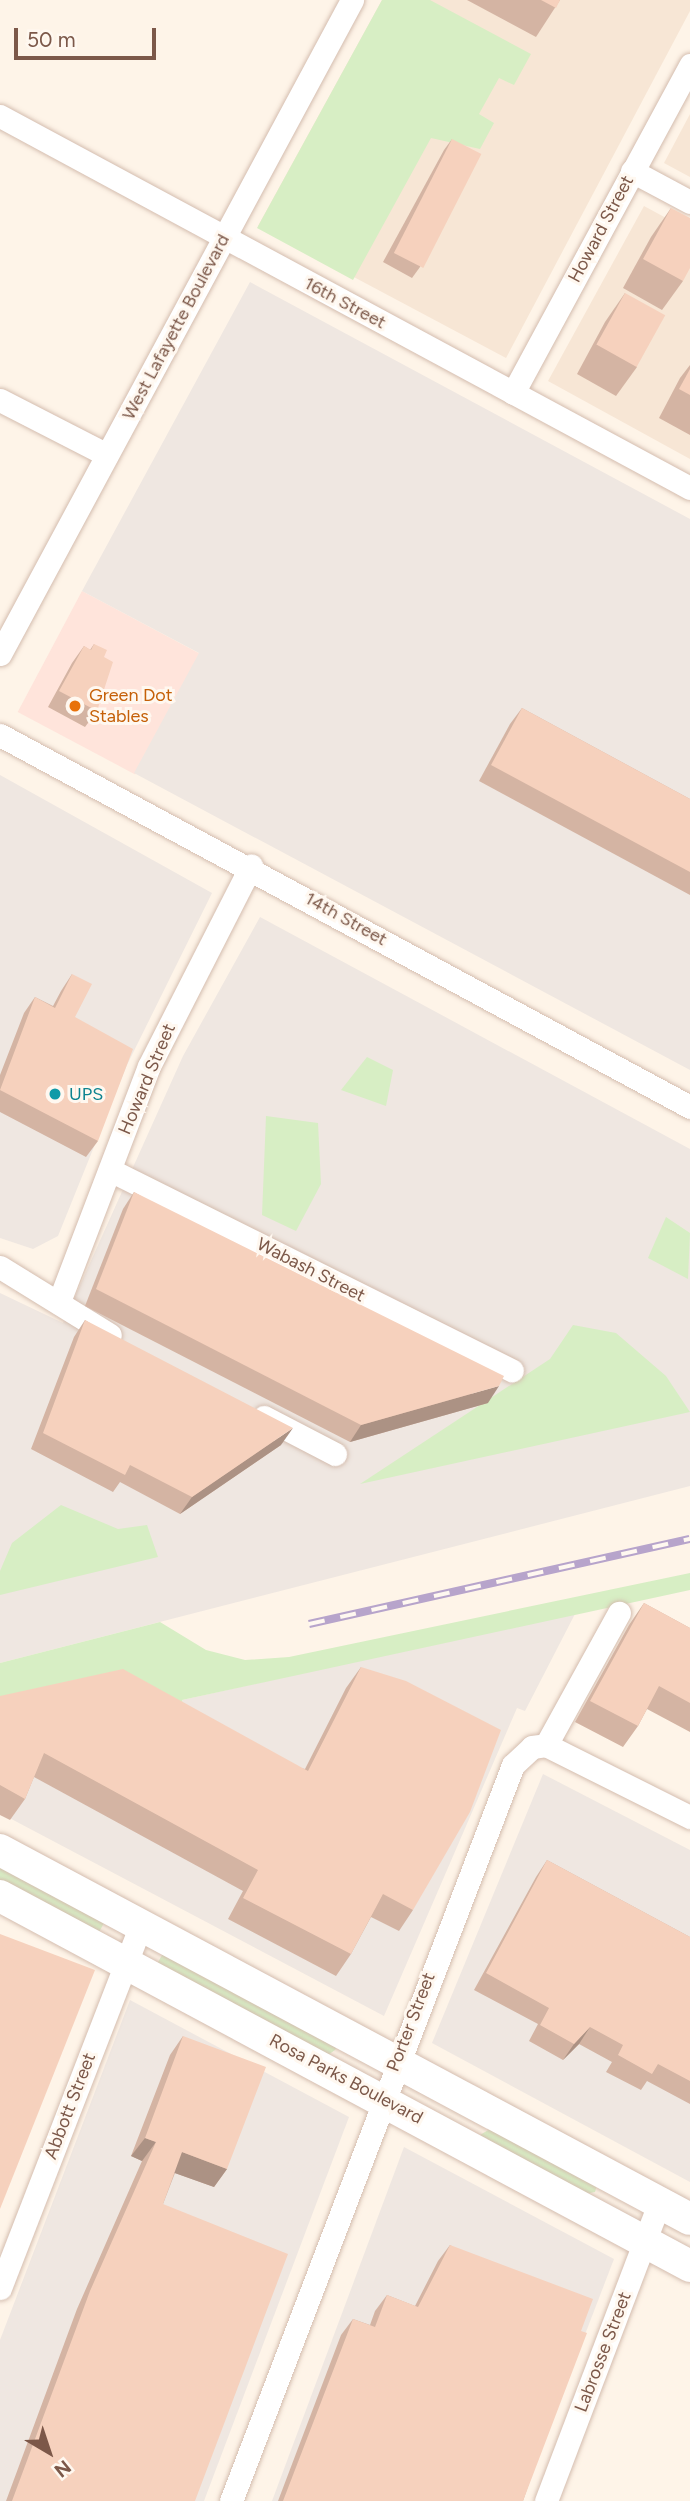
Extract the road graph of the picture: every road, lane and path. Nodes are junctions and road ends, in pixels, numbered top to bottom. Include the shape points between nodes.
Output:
1 (352, 0) edge
2 (690, 65) edge
3 (0, 116) edge
4 (632, 172) junction
5 (690, 202) edge
6 (224, 239) junction
7 (513, 393) junction
8 (0, 400) edge
9 (107, 455) junction
10 (690, 488) edge
11 (0, 654) edge
12 (0, 735) edge
13 (251, 866) junction
14 (690, 1107) edge
15 (110, 1170) junction
16 (0, 1267) edge
17 (60, 1299) junction
18 (138, 1350) edge
19 (512, 1370) dead end
20 (237, 1402) edge
21 (335, 1454) dead end
22 (619, 1612) dead end
23 (546, 1745) junction
24 (690, 1817) edge
25 (0, 1850) edge
26 (0, 1896) edge
27 (141, 1924) junction
28 (125, 1962) junction
29 (344, 2033) junction
30 (395, 2060) junction
31 (329, 2069) junction
32 (383, 2099) junction
33 (507, 2120) junction
34 (457, 2139) junction
35 (614, 2178) junction
36 (659, 2203) junction
37 (598, 2215) junction
38 (690, 2219) edge
39 (645, 2241) junction
40 (689, 2258) edge
41 (0, 2288) edge
42 (231, 2501) edge
43 (546, 2501) edge

1 - 6 street, West Lafayette Boulevard
2 - 4 street, Howard Street
3 - 6 street, 16th Street
4 - 5 street
4 - 7 street, Howard Street
6 - 7 street, 16th Street
6 - 9 street, West Lafayette Boulevard
7 - 10 street, 16th Street
8 - 9 street
9 - 11 street, West Lafayette Boulevard
12 - 13 street, 14th Street
13 - 14 street, 14th Street
13 - 15 street, Howard Street via 149,1066
15 - 17 street, Howard Street
15 - 19 street, Wabash Street
16 - 17 street
17 - 18 street via 76,1317
20 - 21 street
22 - 23 street
23 - 24 street
23 - 30 street, Porter Street via 532,1747 513,1765
25 - 27 main road
26 - 28 main road, Rosa Parks Boulevard
27 - 28 street, Abbott Street
27 - 29 main road
28 - 31 main road, Rosa Parks Boulevard
28 - 41 street, Abbott Street
29 - 30 main road
29 - 31 main road via 346,2052
30 - 32 street, Porter Street
30 - 33 main road
31 - 32 main road, Rosa Parks Boulevard
32 - 34 main road, Rosa Parks Boulevard
32 - 42 street, Porter Street
33 - 34 main road via 483,2119
33 - 35 main road
34 - 37 main road, Rosa Parks Boulevard
35 - 36 main road
35 - 37 main road via 614,2200
36 - 38 main road
36 - 39 street, Labrosse Street
37 - 39 main road, Rosa Parks Boulevard
39 - 40 main road, Rosa Parks Boulevard
39 - 43 street, Labrosse Street

